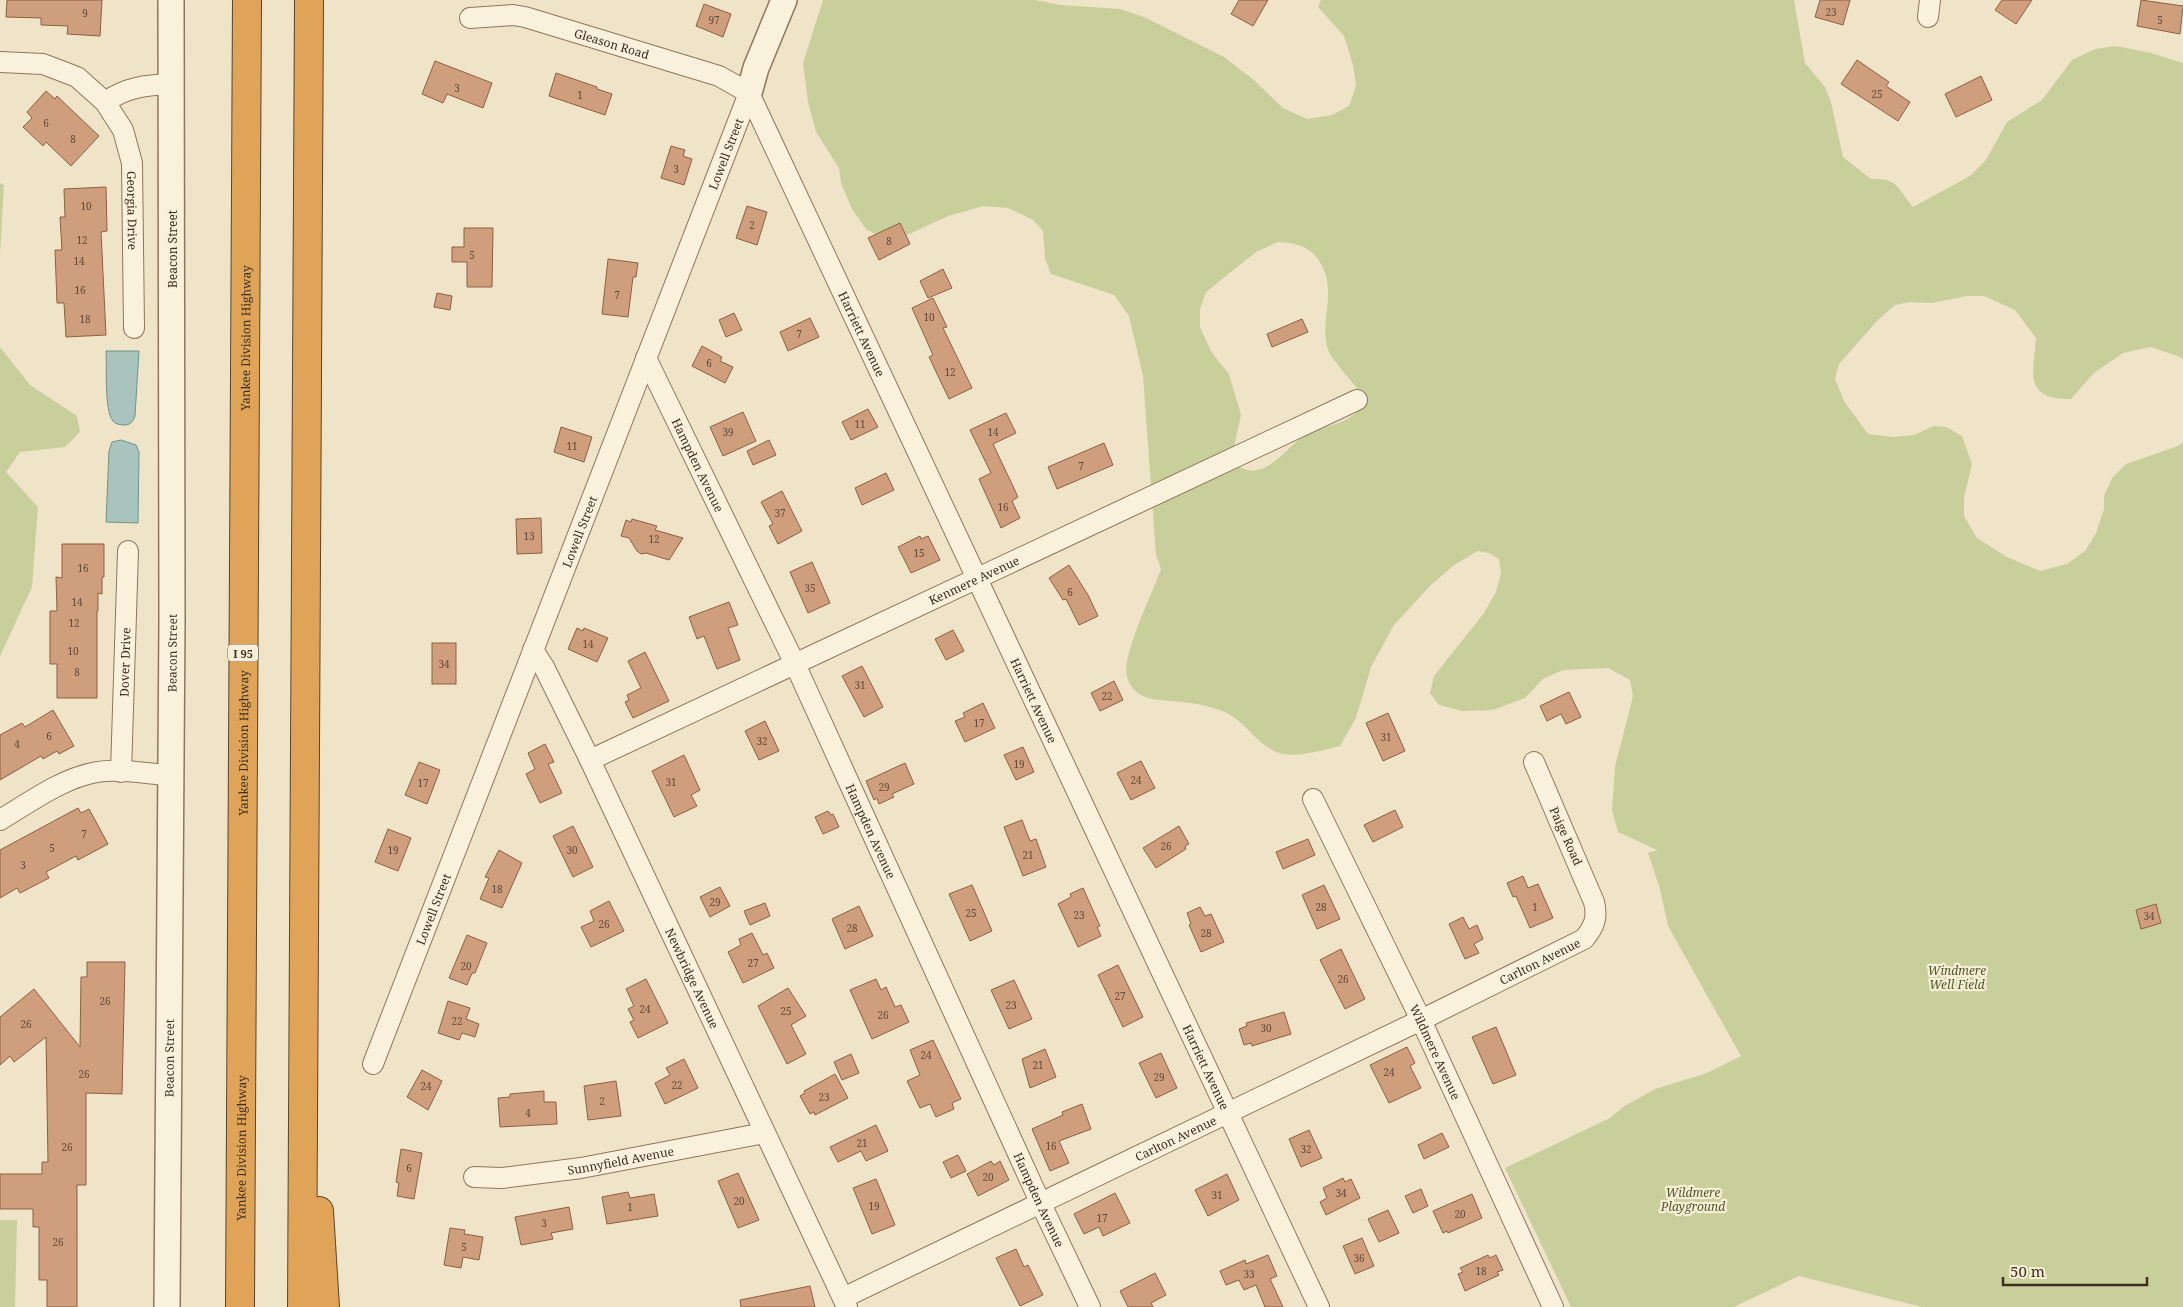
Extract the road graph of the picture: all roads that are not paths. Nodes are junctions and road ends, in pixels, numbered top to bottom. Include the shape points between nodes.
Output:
1 (171, 0) edge
2 (247, 0) edge
3 (309, 0) edge
4 (784, 0) edge
5 (470, 18) dead end
6 (0, 62) edge
7 (172, 84) junction
8 (749, 93) junction
9 (105, 102) junction
10 (134, 328) dead end
11 (646, 358) junction
12 (1356, 400) dead end
13 (128, 552) dead end
14 (976, 577) junction
15 (533, 650) junction
16 (795, 664) junction
17 (590, 760) junction
18 (1534, 762) dead end
19 (121, 772) junction
20 (170, 775) junction
21 (1313, 799) dead end
22 (0, 820) edge
23 (1596, 910) joint
24 (303, 957) junction
25 (1421, 1020) junction
26 (373, 1064) dead end
27 (1228, 1113) junction
28 (764, 1133) junction
29 (474, 1177) dead end
30 (1040, 1202) junction
31 (845, 1302) edge
32 (167, 1307) edge
33 (240, 1307) edge
34 (302, 1307) edge
35 (325, 1307) edge
36 (1090, 1307) edge
37 (1319, 1307) edge
38 (1553, 1307) edge

1 - 7 street, Beacon Street
2 - 33 highway, Yankee Division Highway / I 95
3 - 24 highway
4 - 8 street, Lowell Street
5 - 8 street, Gleason Road via 525,16 719,76
6 - 9 street, Georgia Drive via 43,64 67,72 87,84
7 - 9 street via 135,87
7 - 20 street, Beacon Street
8 - 11 street, Lowell Street
8 - 14 street, Harriett Avenue
9 - 10 street, Georgia Drive via 123,130 132,163
11 - 15 street, Lowell Street
11 - 16 street, Hampden Avenue
12 - 14 street, Kenmere Avenue
13 - 19 street, Dover Drive
14 - 16 street, Kenmere Avenue
14 - 27 street, Harriett Avenue
15 - 17 street, Newbridge Avenue
15 - 26 street, Lowell Street
16 - 17 street, Kenmere Avenue
16 - 30 street, Hampden Avenue
17 - 28 street, Newbridge Avenue
18 - 23 street, Paige Road
19 - 20 street
19 - 22 street via 95,772 75,779
20 - 32 street, Beacon Street
21 - 25 street, Wildmere Avenue
23 - 25 street, Carlton Avenue via 1593,929 1578,943
24 - 34 highway
24 - 35 highway
25 - 27 street, Carlton Avenue
25 - 38 street, Wildmere Avenue
27 - 30 street, Carlton Avenue
27 - 37 street, Harriett Avenue
28 - 29 street, Sunnyfield Avenue via 581,1168 502,1178
28 - 31 street, Newbridge Avenue
30 - 31 street, Carlton Avenue
30 - 36 street, Hampden Avenue

